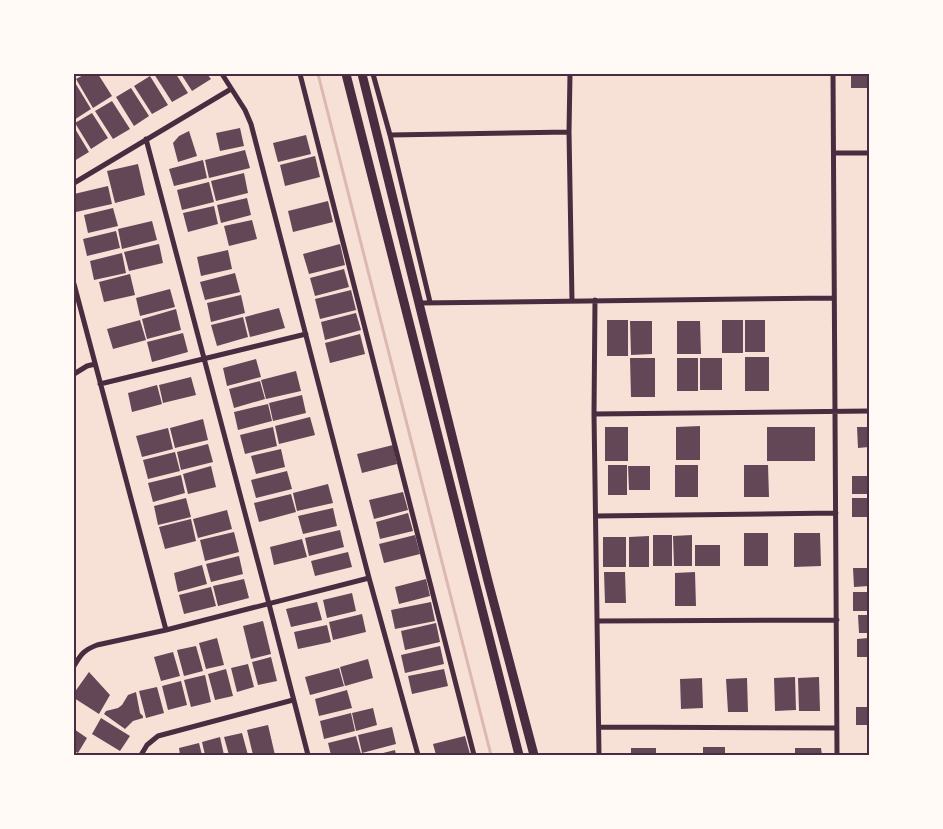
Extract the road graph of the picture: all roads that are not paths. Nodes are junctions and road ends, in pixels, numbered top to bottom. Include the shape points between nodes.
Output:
1 (222, 74) edge
2 (300, 74) edge
3 (346, 74) edge
4 (362, 74) edge
5 (373, 74) edge
6 (570, 74) edge
7 (833, 74) edge
8 (231, 89) junction
9 (569, 132) junction
10 (390, 135) junction
11 (146, 140) junction
12 (869, 152) edge
13 (834, 153) junction
14 (397, 164) junction
15 (385, 167) junction
16 (74, 182) edge
17 (74, 284) edge
18 (834, 298) junction
19 (595, 300) junction
20 (572, 301) junction
21 (430, 302) junction
22 (419, 303) junction
23 (306, 334) junction
24 (204, 359) junction
25 (96, 364) junction
26 (74, 374) edge
27 (100, 384) junction
28 (836, 410) junction
29 (869, 410) edge
30 (594, 414) junction
31 (836, 513) junction
32 (596, 516) junction
33 (369, 578) junction
34 (269, 604) junction
35 (837, 620) junction
36 (597, 621) junction
37 (166, 630) junction
38 (74, 666) edge
39 (294, 700) junction
40 (599, 727) junction
41 (836, 728) junction
42 (141, 755) edge
43 (308, 755) edge
44 (418, 755) edge
45 (474, 755) edge
46 (519, 755) edge
47 (534, 755) edge
48 (599, 755) edge
49 (837, 755) edge

1 - 8 street
2 - 45 street
3 - 46 main road
4 - 15 main road
5 - 10 street
6 - 9 street
7 - 13 street
8 - 11 street
8 - 23 street via 251,124
9 - 10 street
9 - 20 street
10 - 14 street
11 - 16 street
11 - 24 street
12 - 13 street
13 - 18 street
14 - 15 street
14 - 21 street
15 - 22 main road
17 - 25 street
18 - 19 street
18 - 28 street
19 - 20 street
19 - 30 street
20 - 21 street
21 - 22 street
22 - 47 main road
23 - 24 street
23 - 33 street
24 - 27 street
24 - 34 street
25 - 26 street
25 - 27 street
27 - 37 street
28 - 29 street
28 - 30 street
28 - 31 street
30 - 32 street
31 - 32 street
31 - 35 street
32 - 36 street
33 - 34 street
33 - 44 street
34 - 37 street
34 - 39 street
35 - 36 street
35 - 41 street
36 - 40 street
37 - 38 street via 86,649
39 - 42 street via 158,736
39 - 43 street
40 - 41 street
40 - 48 street
41 - 49 street

